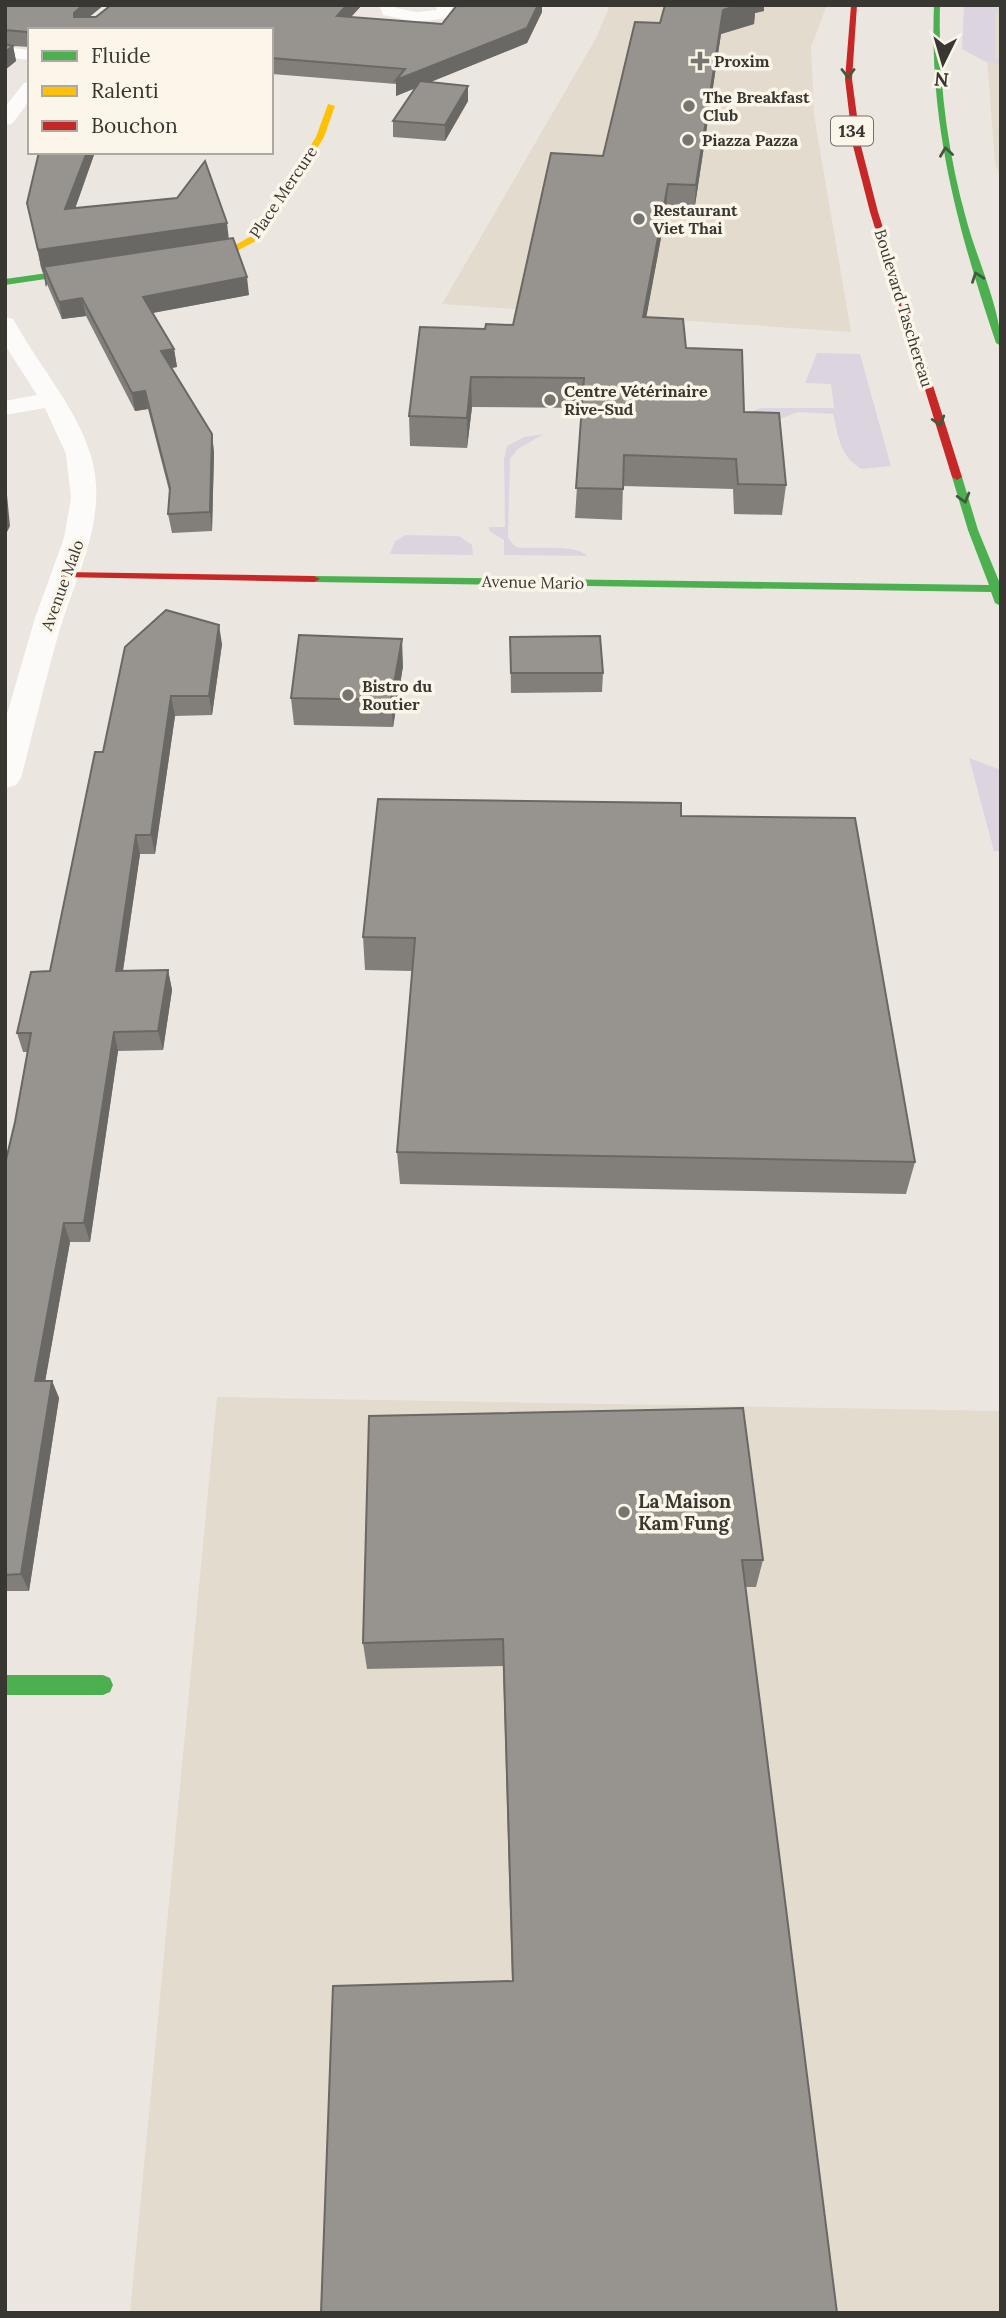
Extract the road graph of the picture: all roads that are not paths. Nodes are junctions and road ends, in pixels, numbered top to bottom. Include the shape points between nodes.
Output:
1 (387, 5) edge
2 (443, 5) edge
3 (854, 5) edge
4 (937, 5) edge
5 (5, 52) edge
6 (28, 55) edge
7 (28, 90) edge
8 (331, 106) dead end
9 (5, 120) edge
10 (163, 260) edge
11 (111, 267) edge
12 (5, 282) edge
13 (5, 324) edge
14 (1001, 343) edge
15 (50, 400) junction
16 (5, 408) edge
17 (65, 575) junction
18 (999, 593) edge
19 (5, 778) edge
20 (5, 1685) edge
21 (103, 1685) dead end

1 - 2 street via 389,12 426,18 443,15 447,8
3 -> 18 main road, Boulevard Taschereau / 134 via 849,86 858,156 973,530
14 -> 4 main road via 967,245 948,165 940,110
5 - 6 street
7 - 9 street
8 - 10 main road, Place Mercure via 320,137 251,242 232,250
11 - 12 main road
13 - 15 street, Avenue Malo
15 - 16 street
15 - 17 street, Avenue Malo via 73,440 83,475 81,534
17 - 18 main road, Avenue Mario
17 - 19 street, Avenue Malo
20 - 21 main road

